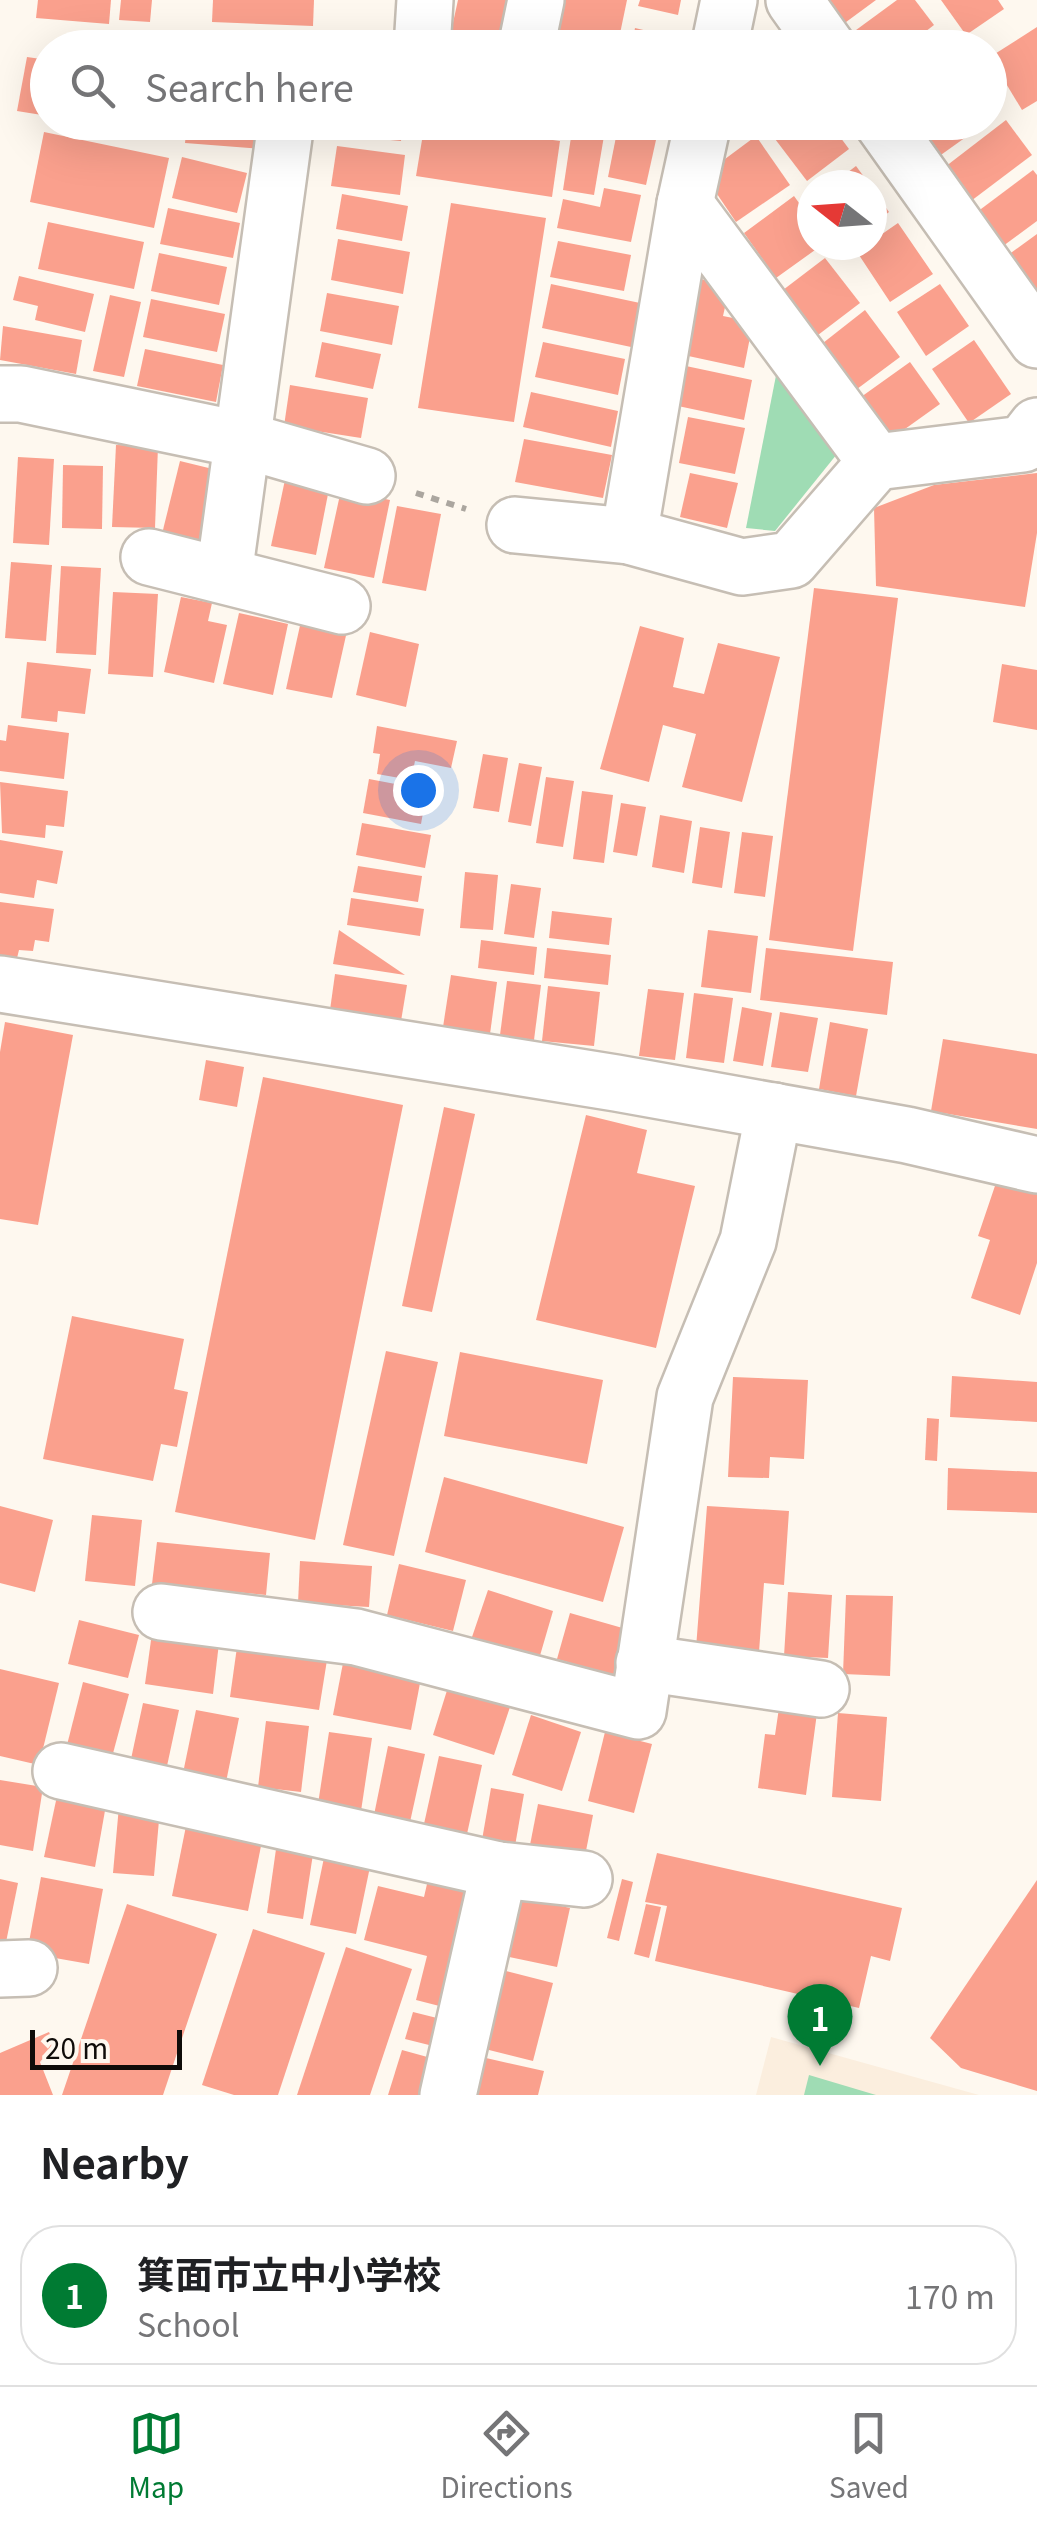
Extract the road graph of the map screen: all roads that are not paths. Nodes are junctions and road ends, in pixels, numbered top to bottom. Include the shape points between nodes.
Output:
1 (425, 0) edge
2 (536, 0) edge
3 (729, 0) edge
4 (794, 0) edge
5 (423, 30) edge
6 (530, 30) edge
7 (723, 30) edge
8 (815, 30) edge
9 (284, 140) edge
10 (698, 140) edge
11 (895, 140) edge
12 (685, 204) junction
13 (1037, 340) edge
14 (0, 394) edge
15 (1037, 426) edge
16 (243, 440) junction
17 (876, 462) junction
18 (367, 476) road end
19 (515, 525) road end
20 (629, 536) junction
21 (149, 557) dead end
22 (224, 575) junction
23 (342, 606) dead end
24 (0, 984) edge
25 (774, 1111) junction
26 (1037, 1165) edge
27 (161, 1612) dead end
28 (644, 1663) junction
29 (821, 1689) dead end
30 (62, 1771) dead end
31 (499, 1870) junction
32 (584, 1880) dead end
33 (448, 2095) edge

1 - 5 street
2 - 6 street
3 - 7 street
4 - 8 street
9 - 16 street
10 - 12 street
11 - 13 street
12 - 17 street
12 - 20 street
14 - 16 street
15 - 17 street via 1024,444
16 - 18 street
16 - 22 street
17 - 20 street via 791,560 742,567
19 - 20 street
21 - 22 street
22 - 23 street
24 - 25 street
25 - 26 street
25 - 28 street via 748,1241 685,1397
27 - 28 street via 356,1637 638,1712
28 - 29 street
30 - 31 street
31 - 32 street
31 - 33 street

